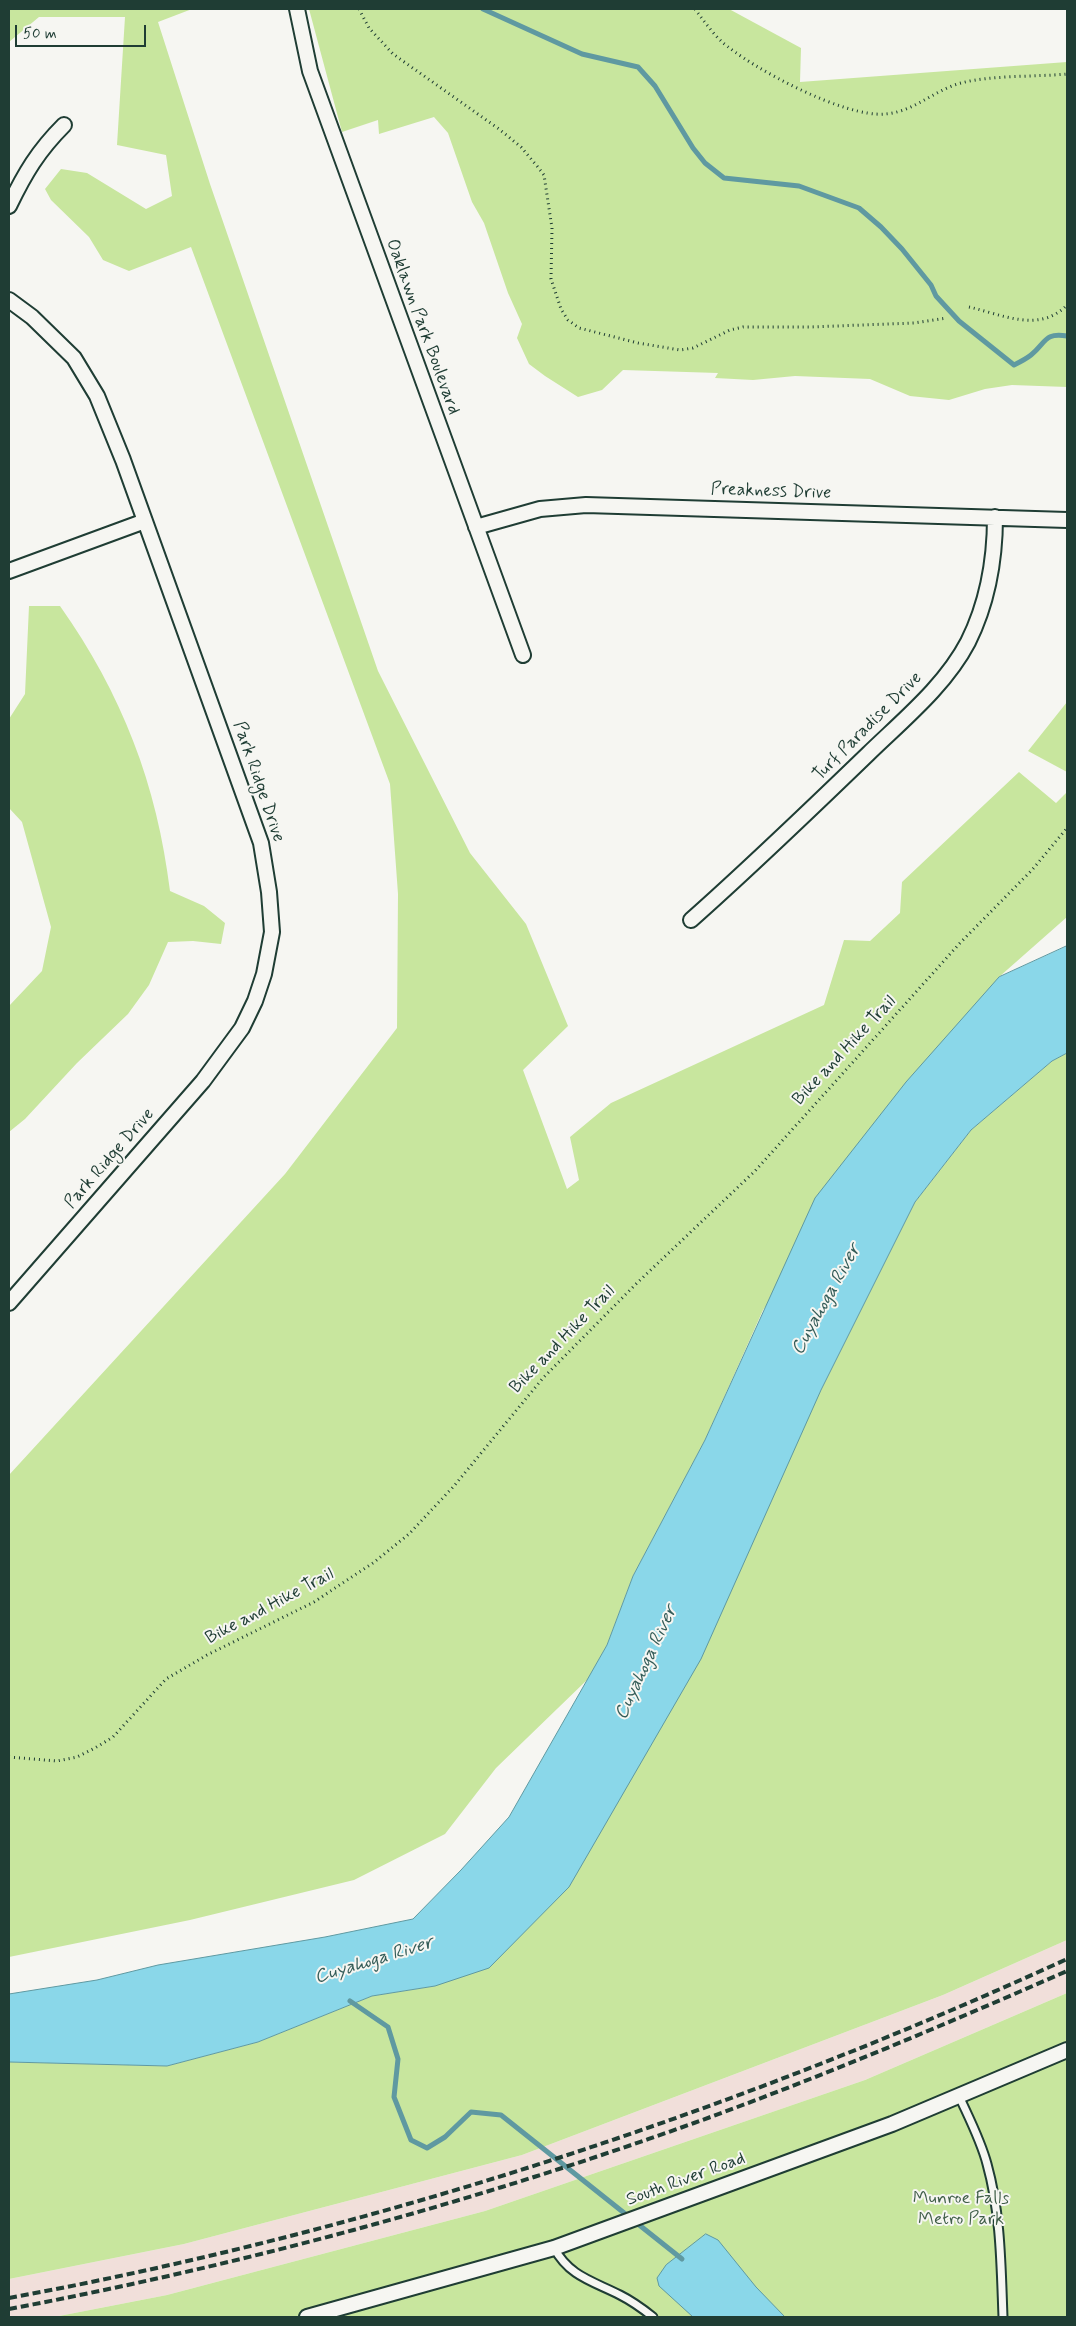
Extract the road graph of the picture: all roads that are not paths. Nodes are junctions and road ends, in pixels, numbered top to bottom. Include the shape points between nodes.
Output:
1 (297, 9) edge
2 (64, 125) dead end
3 (9, 206) edge
4 (9, 300) edge
5 (995, 517) junction
6 (1067, 520) edge
7 (145, 521) junction
8 (476, 527) junction
9 (9, 571) edge
10 (523, 655) dead end
11 (691, 920) dead end
12 (9, 1301) edge
13 (1067, 2050) edge
14 (959, 2096) junction
15 (554, 2248) junction
16 (307, 2317) edge
17 (653, 2317) edge
18 (1003, 2317) edge

1 - 8 street, Oaklawn Park Boulevard via 310,71
2 - 3 street via 26,169
4 - 7 street, Park Ridge Drive via 57,340 88,378
5 - 6 street, Preakness Drive
5 - 8 street, Preakness Drive via 586,505 540,509
5 - 11 street, Turf Paradise Drive via 993,563 985,600 954,665 926,697 748,871
7 - 9 street
7 - 12 street, Park Ridge Drive via 261,843 272,932 264,974 242,1028 203,1081
8 - 10 street, Oaklawn Park Boulevard
13 - 14 street, South River Road
14 - 15 street, South River Road via 875,2131
14 - 18 lane via 987,2163 995,2199 1000,2228
15 - 16 street, South River Road
15 - 17 lane via 566,2266 581,2277 622,2296

